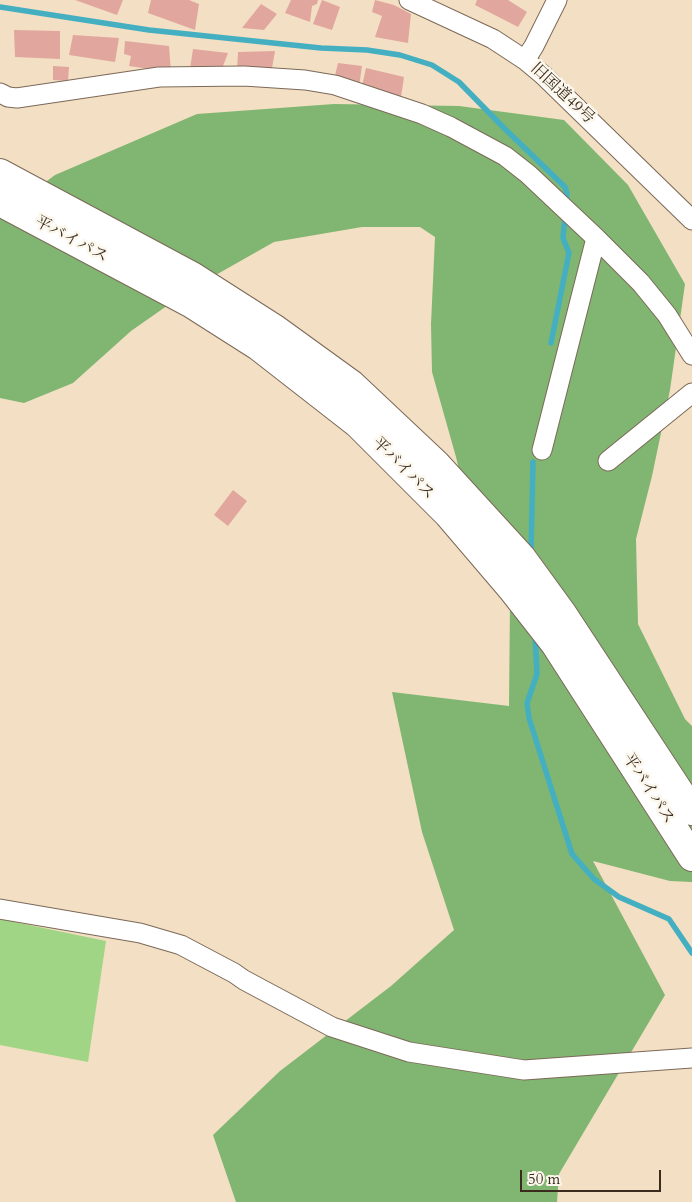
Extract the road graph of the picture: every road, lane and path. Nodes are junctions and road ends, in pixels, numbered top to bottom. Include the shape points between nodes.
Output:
1 (409, 0) edge
2 (556, 0) edge
3 (525, 60) junction
4 (0, 93) edge
5 (0, 173) edge
6 (0, 202) edge
7 (692, 220) edge
8 (596, 238) junction
9 (692, 355) edge
10 (692, 393) edge
11 (542, 450) dead end
12 (608, 461) dead end
13 (532, 593) junction
14 (692, 811) edge
15 (692, 858) edge
16 (0, 909) edge
17 (692, 1058) edge

1 - 3 street, 旧国道49号 via 493,39
2 - 3 street
3 - 7 street, 旧国道49号
4 - 8 street via 17,98 190,75 306,80 335,85 422,114 505,156
5 - 13 highway, 平バイパス via 192,276 275,329 351,384 436,464 522,558
6 - 13 highway, 平バイパス via 192,304 258,346 358,424
8 - 9 street via 642,283
8 - 11 street
10 - 12 street
13 - 14 highway, 平バイパス via 562,613
13 - 15 highway, 平バイパス via 547,634
16 - 17 street via 140,933 181,945 332,1027 409,1052 524,1070

